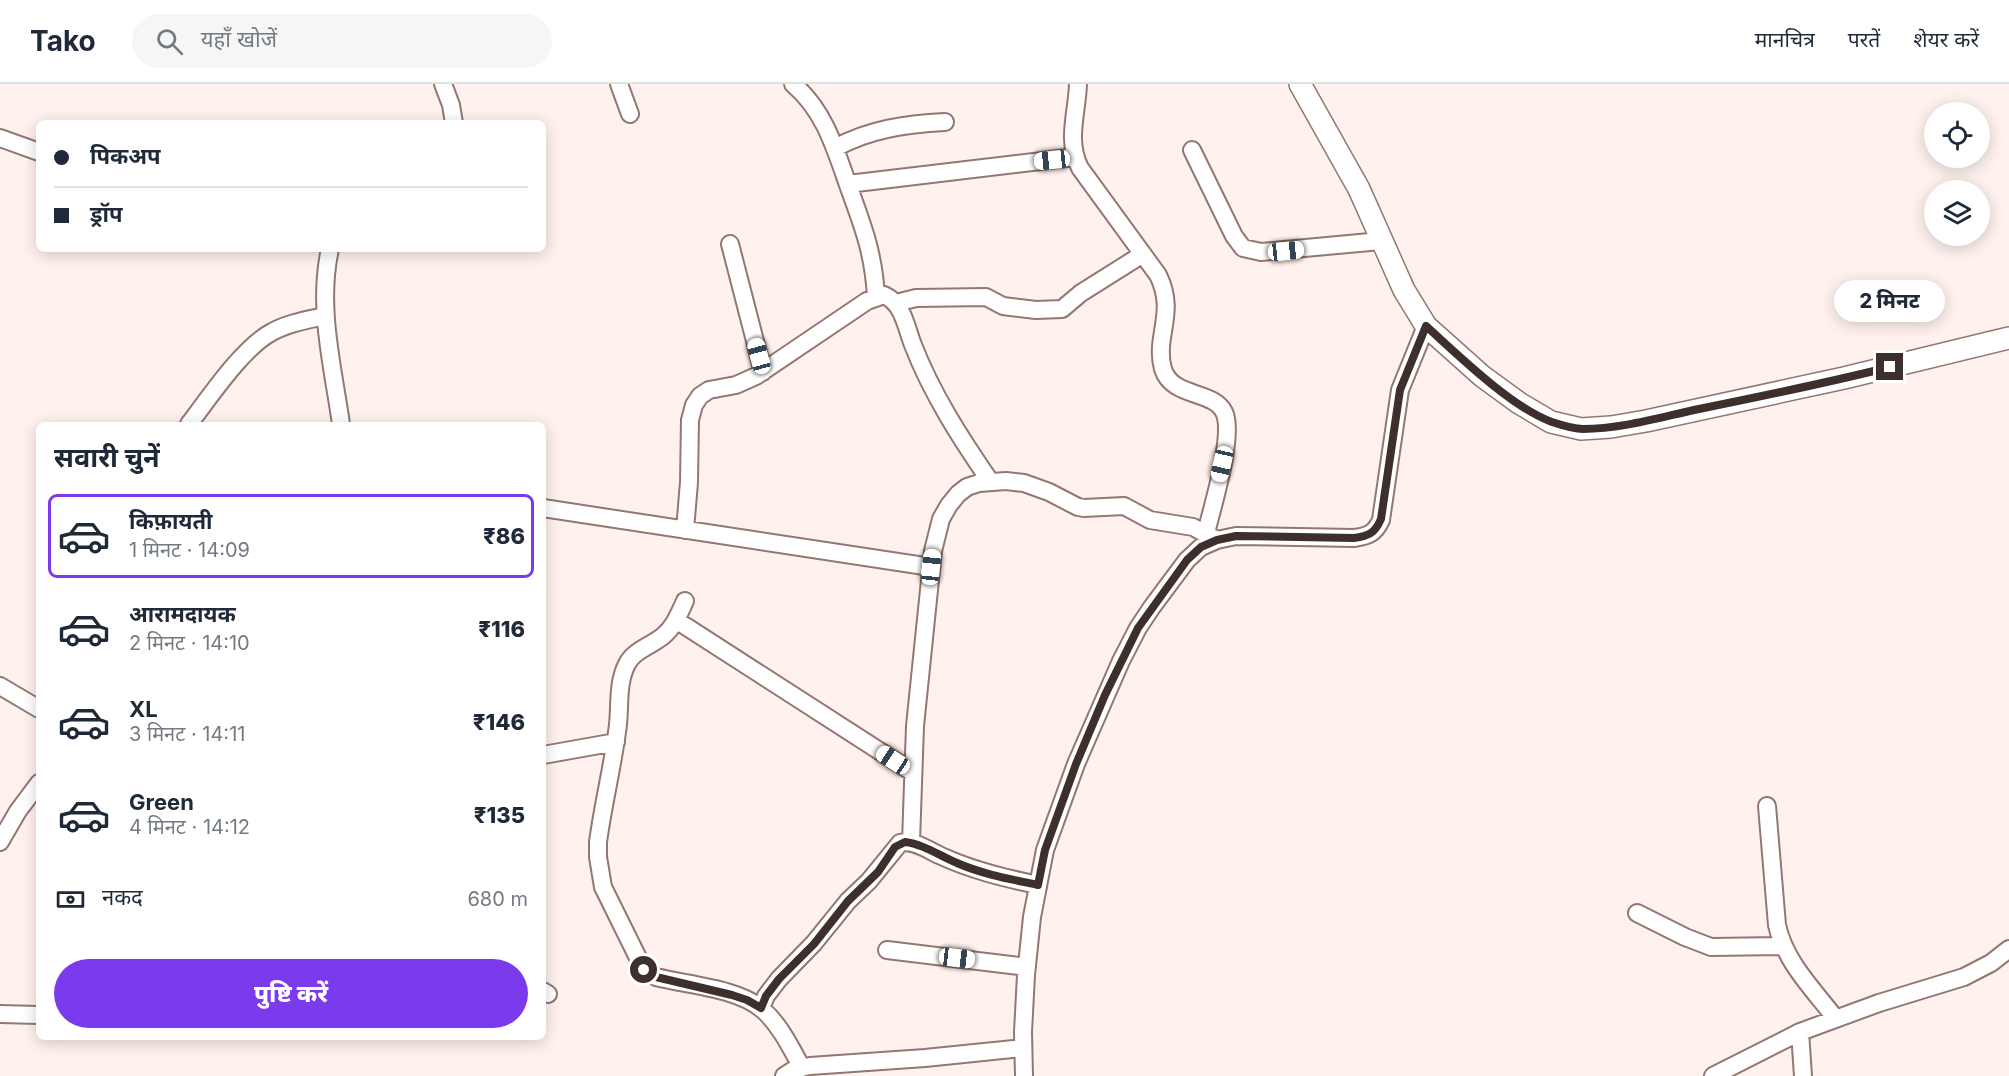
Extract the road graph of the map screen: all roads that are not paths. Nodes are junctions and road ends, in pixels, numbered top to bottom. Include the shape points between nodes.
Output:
1 (443, 84) edge
2 (619, 84) edge
3 (793, 84) edge
4 (1078, 84) edge
5 (1299, 84) edge
6 (630, 114) dead end
7 (454, 120) edge
8 (945, 122) dead end
9 (0, 138) edge
10 (835, 148) junction
11 (1192, 150) dead end
12 (36, 151) edge
13 (1074, 158) junction
14 (848, 184) junction
15 (1381, 241) junction
16 (730, 244) dead end
17 (330, 252) edge
18 (1143, 254) junction
19 (876, 298) junction
20 (896, 303) junction
21 (325, 316) junction
22 (1426, 326) junction
23 (2009, 338) edge
24 (763, 372) junction
25 (191, 422) edge
26 (341, 422) edge
27 (990, 481) junction
28 (546, 508) edge
29 (685, 530) junction
30 (1211, 537) junction
31 (931, 567) junction
32 (685, 601) dead end
33 (676, 620) junction
34 (0, 686) edge
35 (36, 707) edge
36 (616, 742) junction
37 (546, 754) edge
38 (912, 772) junction
39 (1767, 806) dead end
40 (32, 807) edge
41 (0, 842) edge
42 (911, 842) junction
43 (1038, 885) junction
44 (1638, 913) dead end
45 (1783, 946) junction
46 (2009, 949) edge
47 (887, 950) dead end
48 (1027, 967) junction
49 (761, 1008) junction
50 (0, 1014) edge
51 (36, 1015) edge
52 (1836, 1019) junction
53 (1800, 1032) junction
54 (1023, 1048) junction
55 (802, 1068) junction
56 (784, 1076) edge
57 (1024, 1076) edge
58 (1713, 1076) edge
59 (1803, 1076) edge

1 - 7 street
2 - 6 street
3 - 10 street via 816,110
4 - 13 street via 1072,134
5 - 15 street via 1359,189
8 - 10 street via 872,132
9 - 12 street
10 - 14 street
11 - 15 street via 1234,236 1244,248 1261,252
13 - 14 street
13 - 18 street
14 - 19 street via 871,252
15 - 22 street
16 - 24 street
17 - 21 street
18 - 20 street via 1062,309 1003,306 986,297 916,298
18 - 30 street via 1166,295 1162,356 1168,379 1215,402 1225,414 1226,446
19 - 20 street via 884,295
19 - 24 street
20 - 27 street via 939,400
21 - 25 street via 284,326 257,342
21 - 26 street
22 - 23 street via 1519,403 1551,422 1581,429 1646,421
22 - 30 street via 1400,390 1377,530 1354,538
24 - 29 street via 736,385 709,390 694,405
27 - 30 street via 1037,487 1084,508 1124,506 1150,520 1193,527
27 - 31 street via 967,487 949,505 936,533
28 - 29 street
29 - 31 street
30 - 43 street via 1187,560 1138,628 1076,764 1045,850
31 - 38 street
32 - 33 street
33 - 36 street via 663,636 628,661 622,678
33 - 38 street
34 - 35 street
36 - 37 street
36 - 49 street via 598,857 603,887 640,963 656,977 732,995
38 - 42 street
39 - 45 street via 1777,925
40 - 41 street
42 - 43 street via 976,870
42 - 49 street via 895,847 878,872 779,979
43 - 48 street
44 - 45 street via 1711,947
45 - 52 street
46 - 52 street via 1964,977
47 - 48 street
48 - 54 street
49 - 55 street
50 - 51 street
52 - 53 street
53 - 58 street
53 - 59 street
54 - 55 street
54 - 57 street
55 - 56 street

